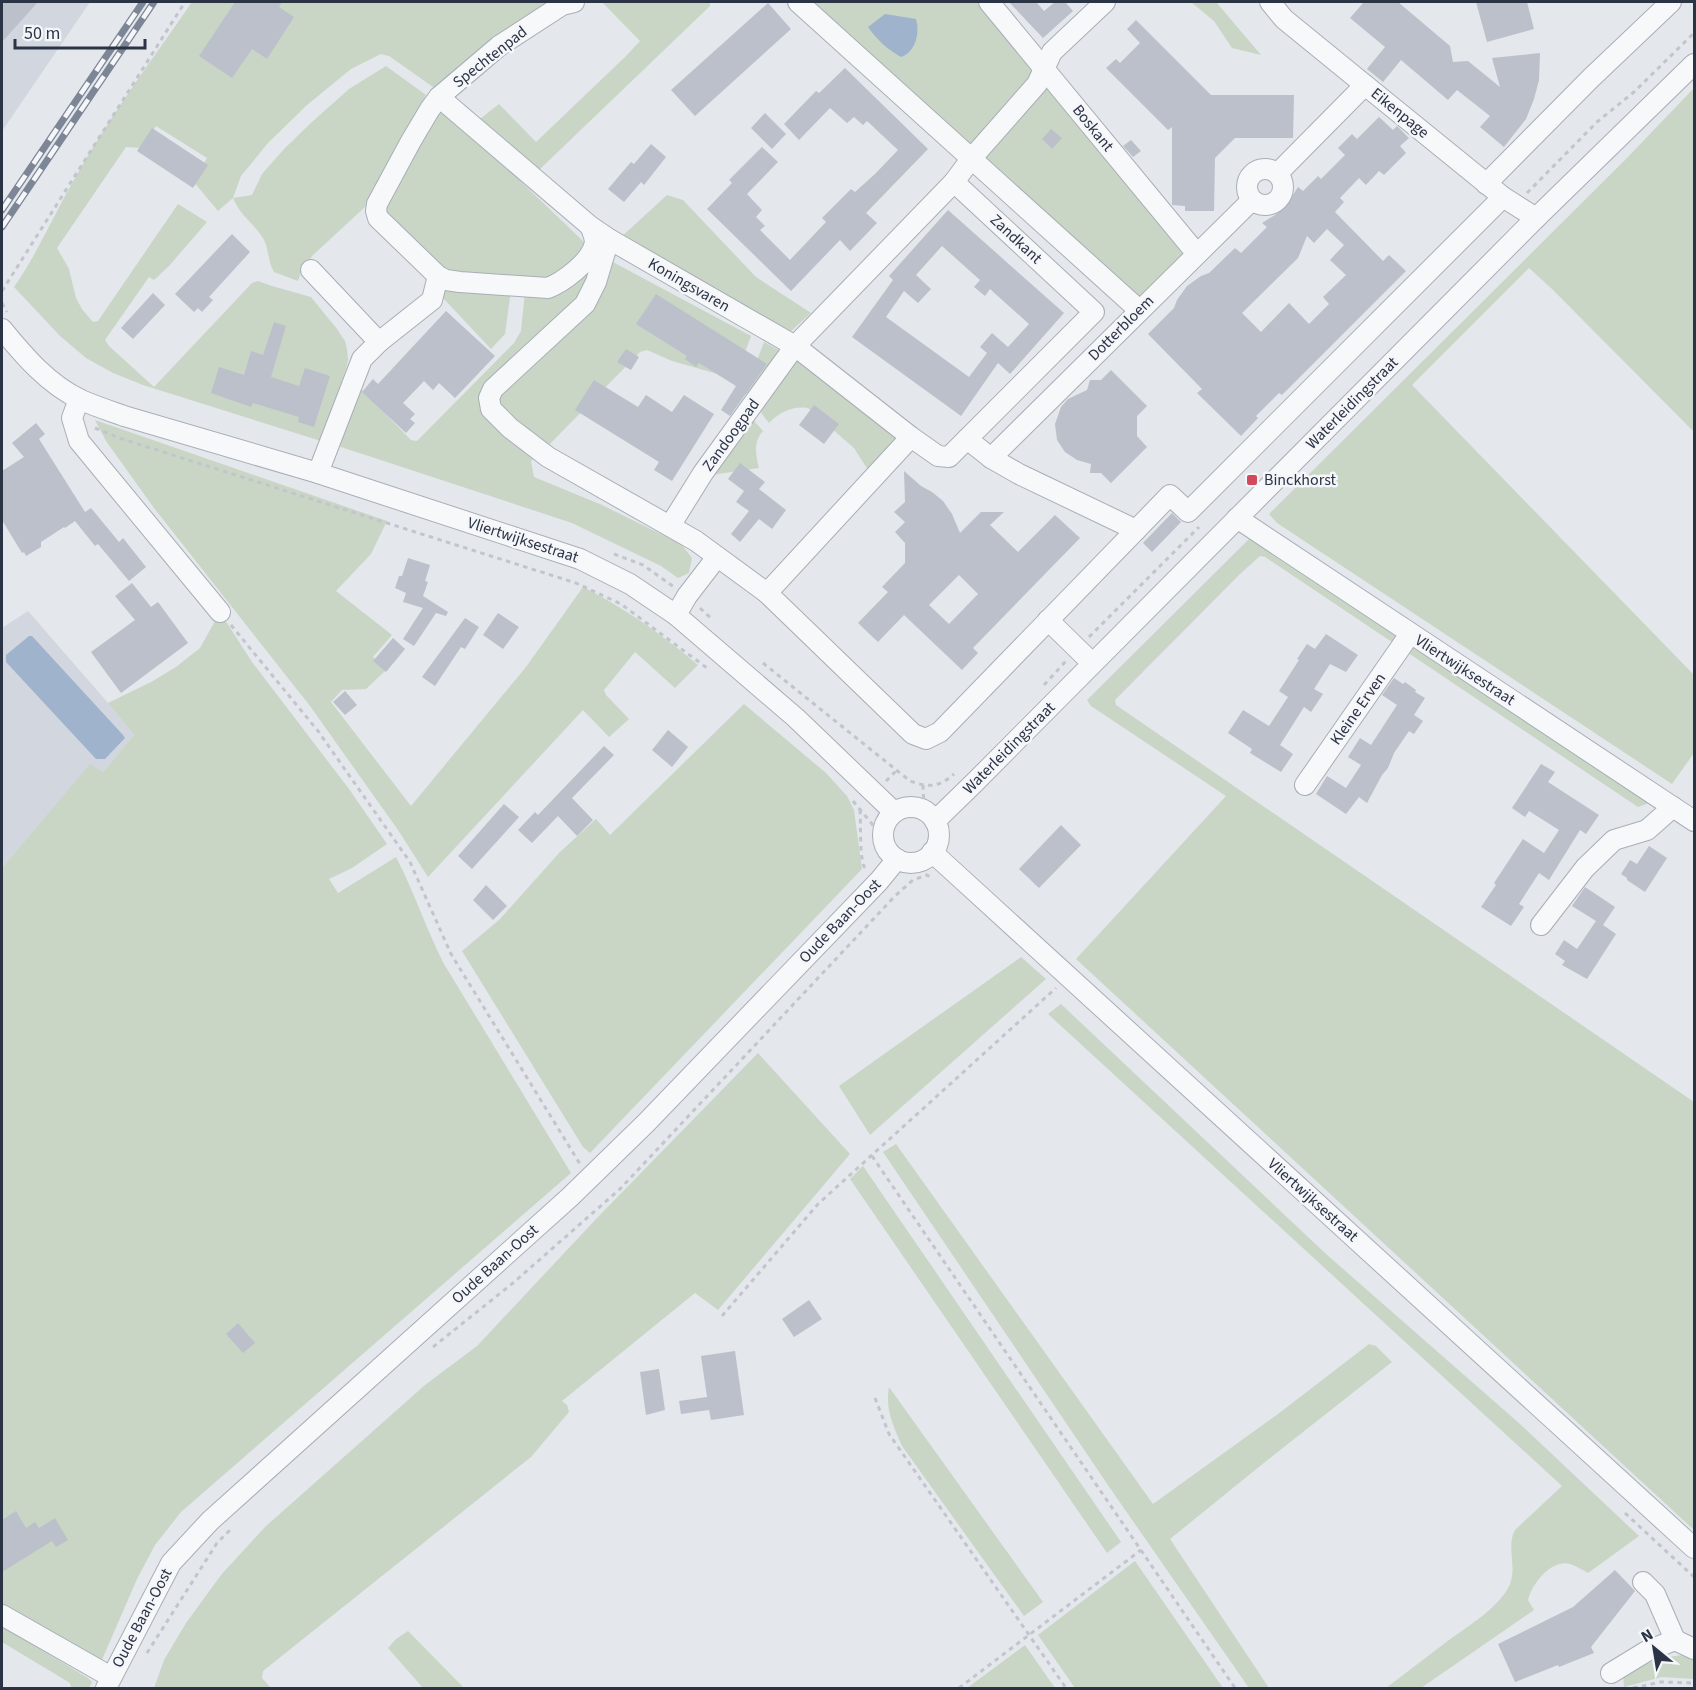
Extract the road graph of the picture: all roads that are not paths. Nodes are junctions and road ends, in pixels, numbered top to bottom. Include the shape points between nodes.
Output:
1 (574, 2) edge
2 (798, 2) edge
3 (989, 2) edge
4 (1105, 2) edge
5 (1270, 2) edge
6 (1671, 2) edge
7 (1695, 64) edge
8 (1044, 69) junction
9 (1365, 85) junction
10 (439, 97) junction
11 (971, 159) junction
12 (954, 182) junction
13 (1486, 184) junction
14 (1503, 197) junction
15 (1536, 218) junction
16 (590, 226) junction
17 (609, 239) junction
18 (1197, 255) junction
19 (311, 270) dead end
20 (438, 276) junction
21 (1139, 310) junction
22 (2, 329) edge
23 (379, 342) junction
24 (795, 346) junction
25 (79, 399) junction
26 (911, 437) junction
27 (967, 439) junction
28 (949, 457) joint
29 (991, 458) junction
30 (318, 473) junction
31 (1237, 518) junction
32 (670, 526) junction
33 (1136, 530) junction
34 (717, 557) junction
35 (768, 593) junction
36 (220, 612) road end
37 (676, 615) junction
38 (1048, 620) junction
39 (1410, 634) junction
40 (1092, 663) junction
41 (1305, 785) dead end
42 (1672, 807) junction
43 (894, 812) junction
44 (929, 815) junction
45 (1695, 821) edge
46 (932, 852) junction
47 (897, 860) junction
48 (1541, 925) dead end
49 (1695, 1548) edge
50 (1642, 1582) dead end
51 (2, 1615) edge
52 (1676, 1640) junction
53 (1695, 1649) edge
54 (1611, 1673) dead end
55 (108, 1683) edge

1 - 10 street, Spechtenpad via 562,5 499,45
2 - 11 street, Zandkant
3 - 8 street, Boskant
4 - 8 street via 1052,52
5 - 9 street, Eikenpage via 1284,19
6 - 13 street
7 - 15 street, Waterleidingstraat
8 - 11 street via 1037,84
8 - 18 street, Boskant
9 - 13 street, Eikenpage
9 - 18 street, Dotterbloem via 1278,173 1284,183 1282,195 1274,203 1262,205 1252,200
10 - 16 street, Koningsvaren
10 - 20 street, Spechtenpad via 411,141 376,211 378,218
11 - 12 street
11 - 21 street, Zandkant
12 - 24 street
12 - 27 street, Zandkant via 1094,312
13 - 14 street, Eikenpage
14 - 15 street, Eikenpage
14 - 33 street via 1188,512 1170,495
15 - 31 street, Waterleidingstraat
16 - 17 street, Koningsvaren
16 - 20 street via 595,240 587,259 548,288 460,282
17 - 24 street, Koningsvaren
17 - 32 street via 585,304 493,389 489,398 491,409 548,457
18 - 21 street, Dotterbloem
19 - 23 street
20 - 23 street via 432,300
21 - 29 street, Dotterbloem
22 - 25 street, Vliertwijksestraat via 44,375
23 - 30 street via 362,359
24 - 26 street, Koningsvaren
24 - 32 street, Zandoogpad via 703,473
25 - 30 street, Vliertwijksestraat
25 - 36 street via 72,418 79,441
26 - 28 street, Koningsvaren via 938,456
26 - 35 street
27 - 28 street, Zandkant
27 - 29 street
29 - 33 street
30 - 37 street, Vliertwijksestraat via 580,559 630,584
31 - 39 street, Vliertwijksestraat
31 - 40 street, Waterleidingstraat
32 - 34 street
33 - 38 street
34 - 35 street
34 - 37 street
35 - 38 street via 913,734 927,739 940,732
37 - 43 street, Vliertwijksestraat via 796,718
38 - 40 street
39 - 41 street, Kleine Erven
39 - 42 street, Vliertwijksestraat
40 - 44 street, Waterleidingstraat via 974,783
42 - 45 street, Vliertwijksestraat
42 - 48 street via 1647,830 1614,840 1585,868
43 - 44 street via 914,807
43 - 47 street via 882,836
44 - 46 street via 939,837
46 - 47 street via 910,863
46 - 49 street, Vliertwijksestraat
47 - 55 street, Oude Baan-Oost via 561,1205 210,1521 171,1563
50 - 52 street via 1654,1594
51 - 55 street, Oude Baan-Oost
52 - 53 street
52 - 54 street via 1647,1651

